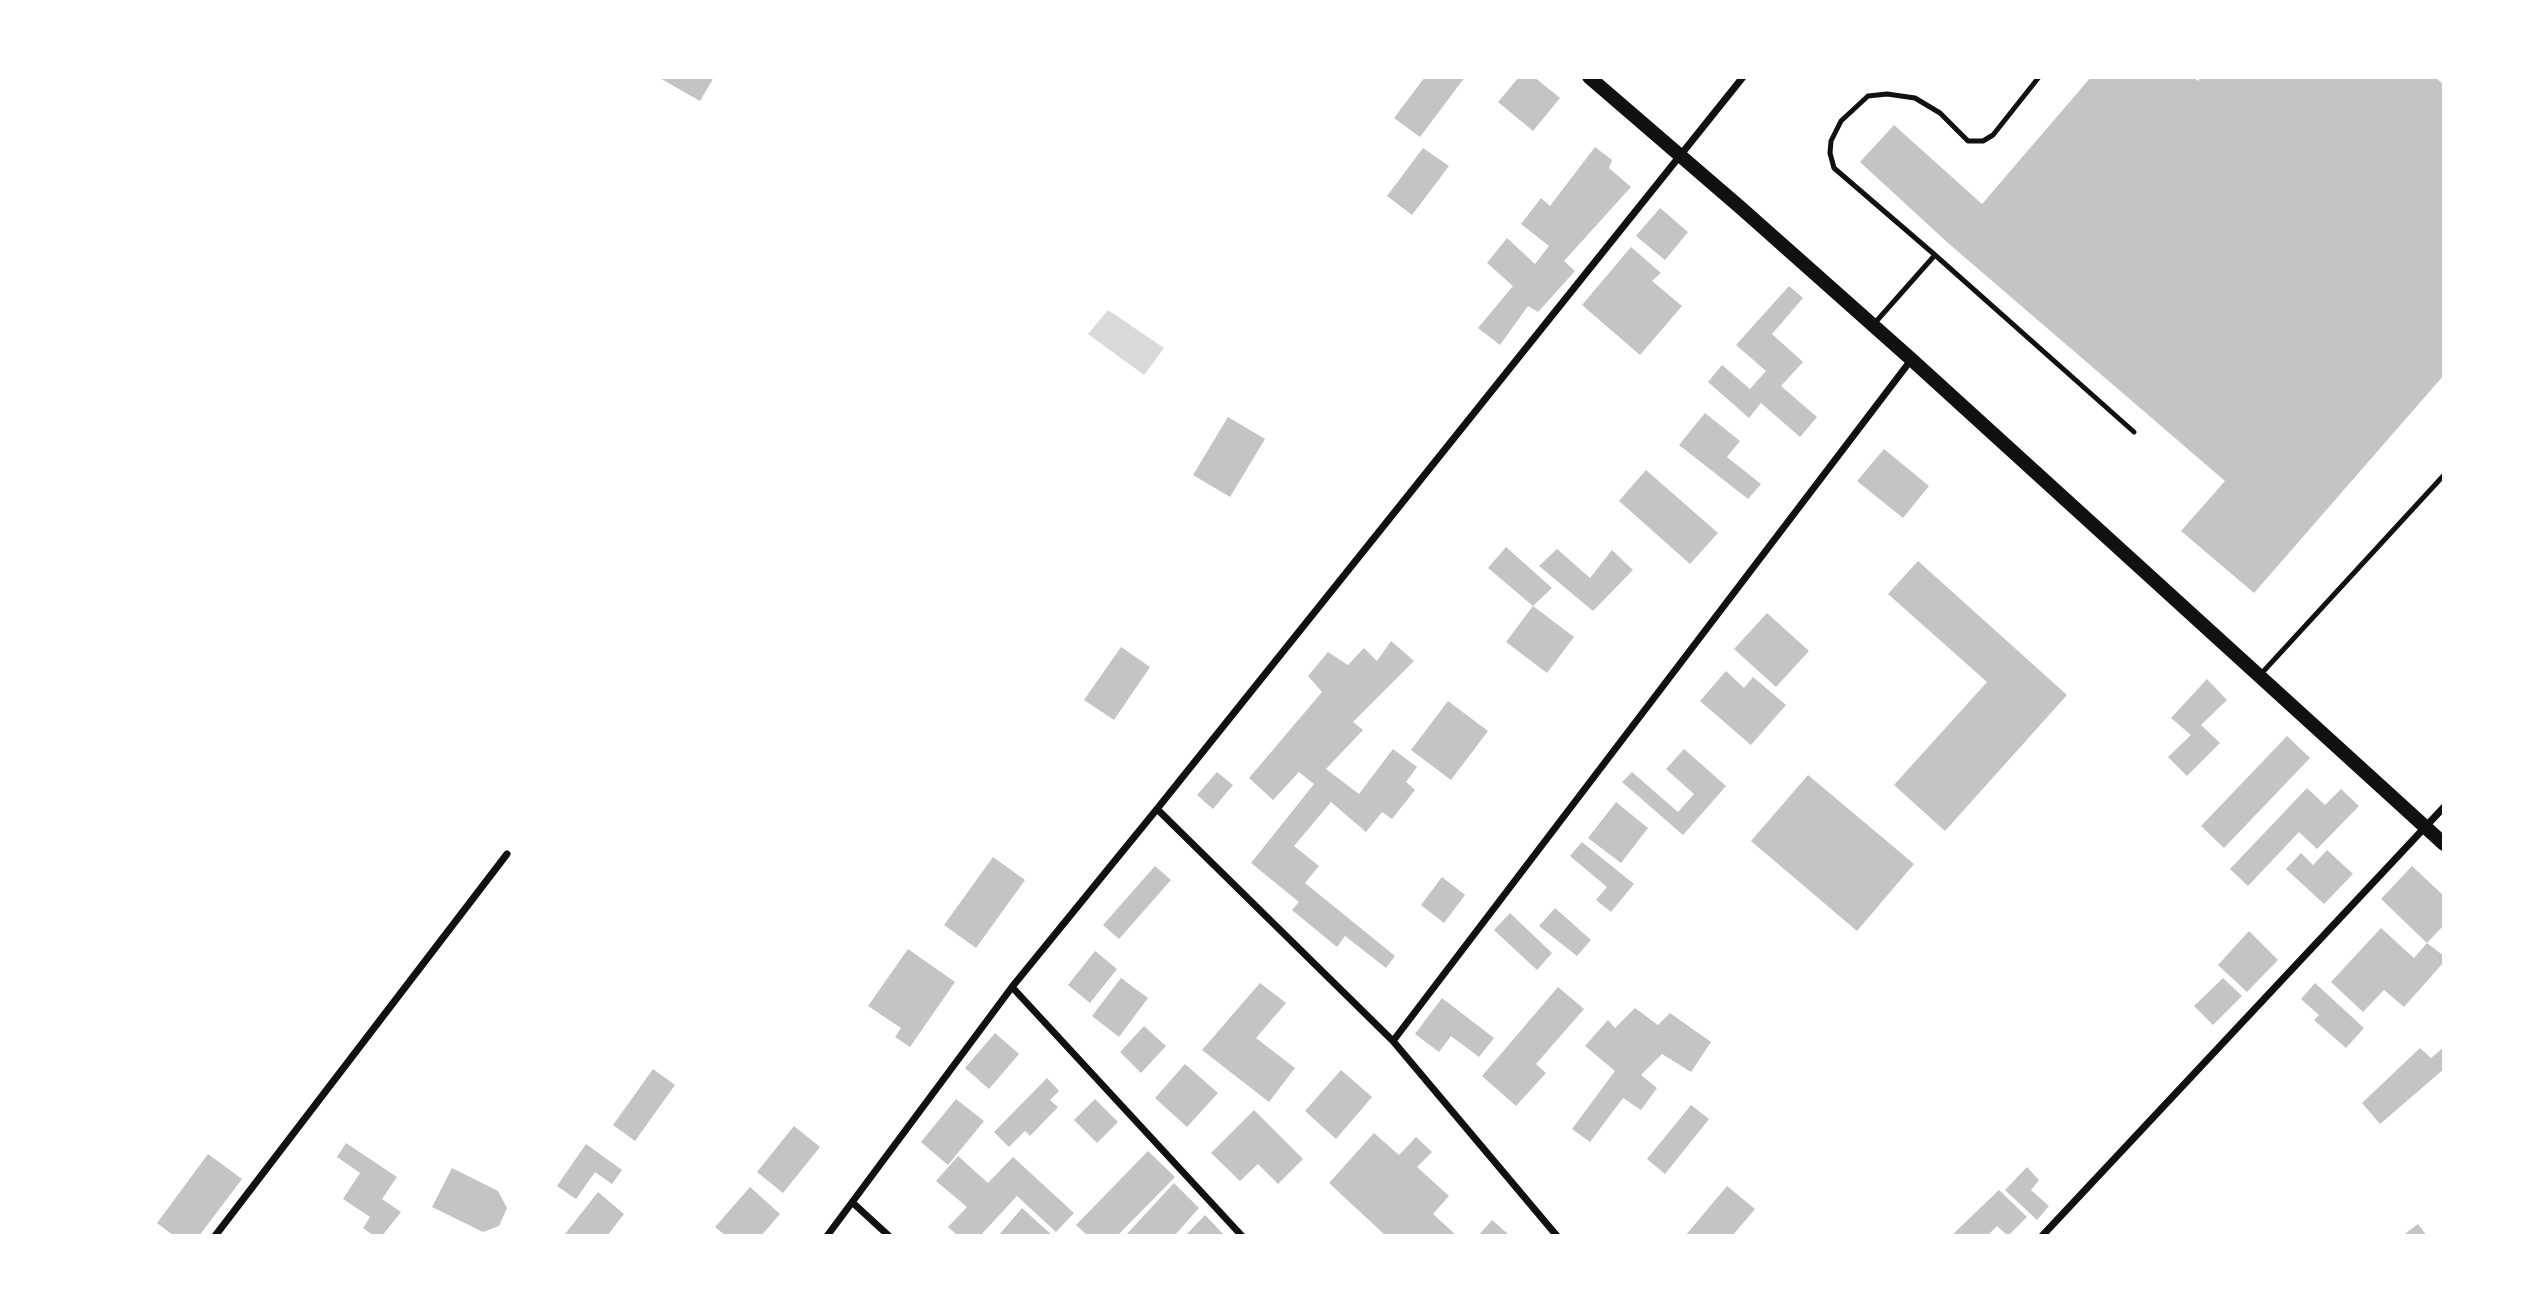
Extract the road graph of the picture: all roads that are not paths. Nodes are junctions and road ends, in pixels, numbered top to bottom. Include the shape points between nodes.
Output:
1 (1589, 77) edge
2 (1743, 77) edge
3 (2039, 77) edge
4 (1681, 156) junction
5 (1935, 255) junction
6 (1873, 326) junction
7 (1911, 359) junction
8 (2134, 432) dead end
9 (2444, 475) edge
10 (2260, 675) junction
11 (2444, 807) edge
12 (1157, 809) junction
13 (2426, 828) junction
14 (2444, 844) edge
15 (507, 854) dead end
16 (1012, 987) junction
17 (1393, 1041) junction
18 (853, 1203) junction
19 (215, 1236) edge
20 (827, 1236) edge
21 (890, 1236) edge
22 (1241, 1236) edge
23 (1557, 1236) edge
24 (2042, 1236) edge

1 - 4 main road
2 - 4 street
3 - 5 lane via 1993,135 1983,141 1968,141 1940,113 1915,99 1887,94 1868,96 1841,121 1831,141 1834,168
4 - 6 main road
4 - 12 street
5 - 6 lane
5 - 8 lane
6 - 7 main road
7 - 10 main road
7 - 17 street
9 - 10 lane
10 - 13 main road
11 - 13 street
12 - 16 street
12 - 17 street
13 - 14 main road
13 - 24 street
15 - 19 street
16 - 18 street
16 - 22 street
17 - 23 street
18 - 20 street
18 - 21 street

